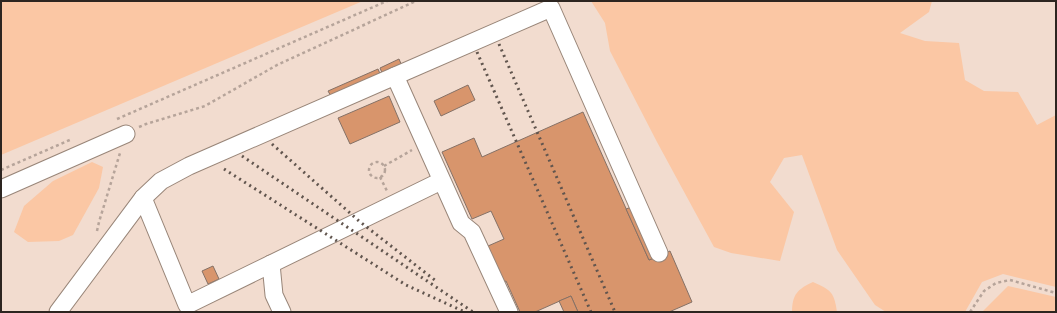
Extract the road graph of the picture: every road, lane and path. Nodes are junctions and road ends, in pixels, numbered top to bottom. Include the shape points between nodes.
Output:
1 (386, 1) edge
2 (416, 1) edge
3 (395, 76) junction
4 (110, 122) dead end
5 (126, 134) junction
6 (74, 138) dead end
7 (424, 142) junction
8 (384, 166) junction
9 (1, 170) edge
10 (441, 181) junction
11 (1, 189) edge
12 (143, 198) junction
13 (96, 237) dead end
14 (659, 253) dead end
15 (271, 264) junction
16 (1056, 293) edge
17 (58, 312) edge
18 (282, 312) edge
19 (509, 312) edge
20 (970, 312) edge

1 - 4 path
2 - 5 path via 277,65 205,106 146,124
3 - 7 lane
3 - 12 lane via 189,166 161,181
3 - 14 lane via 551,8
5 - 11 lane
5 - 13 path
6 - 9 path
7 - 8 path
7 - 10 lane
8 - 8 path via 374,162 370,165 369,173 373,177 381,176
10 - 15 lane
10 - 19 lane via 461,223 472,232
12 - 15 lane via 187,305
12 - 17 lane
15 - 18 lane via 274,295
16 - 20 path via 1010,280 996,283 984,291

